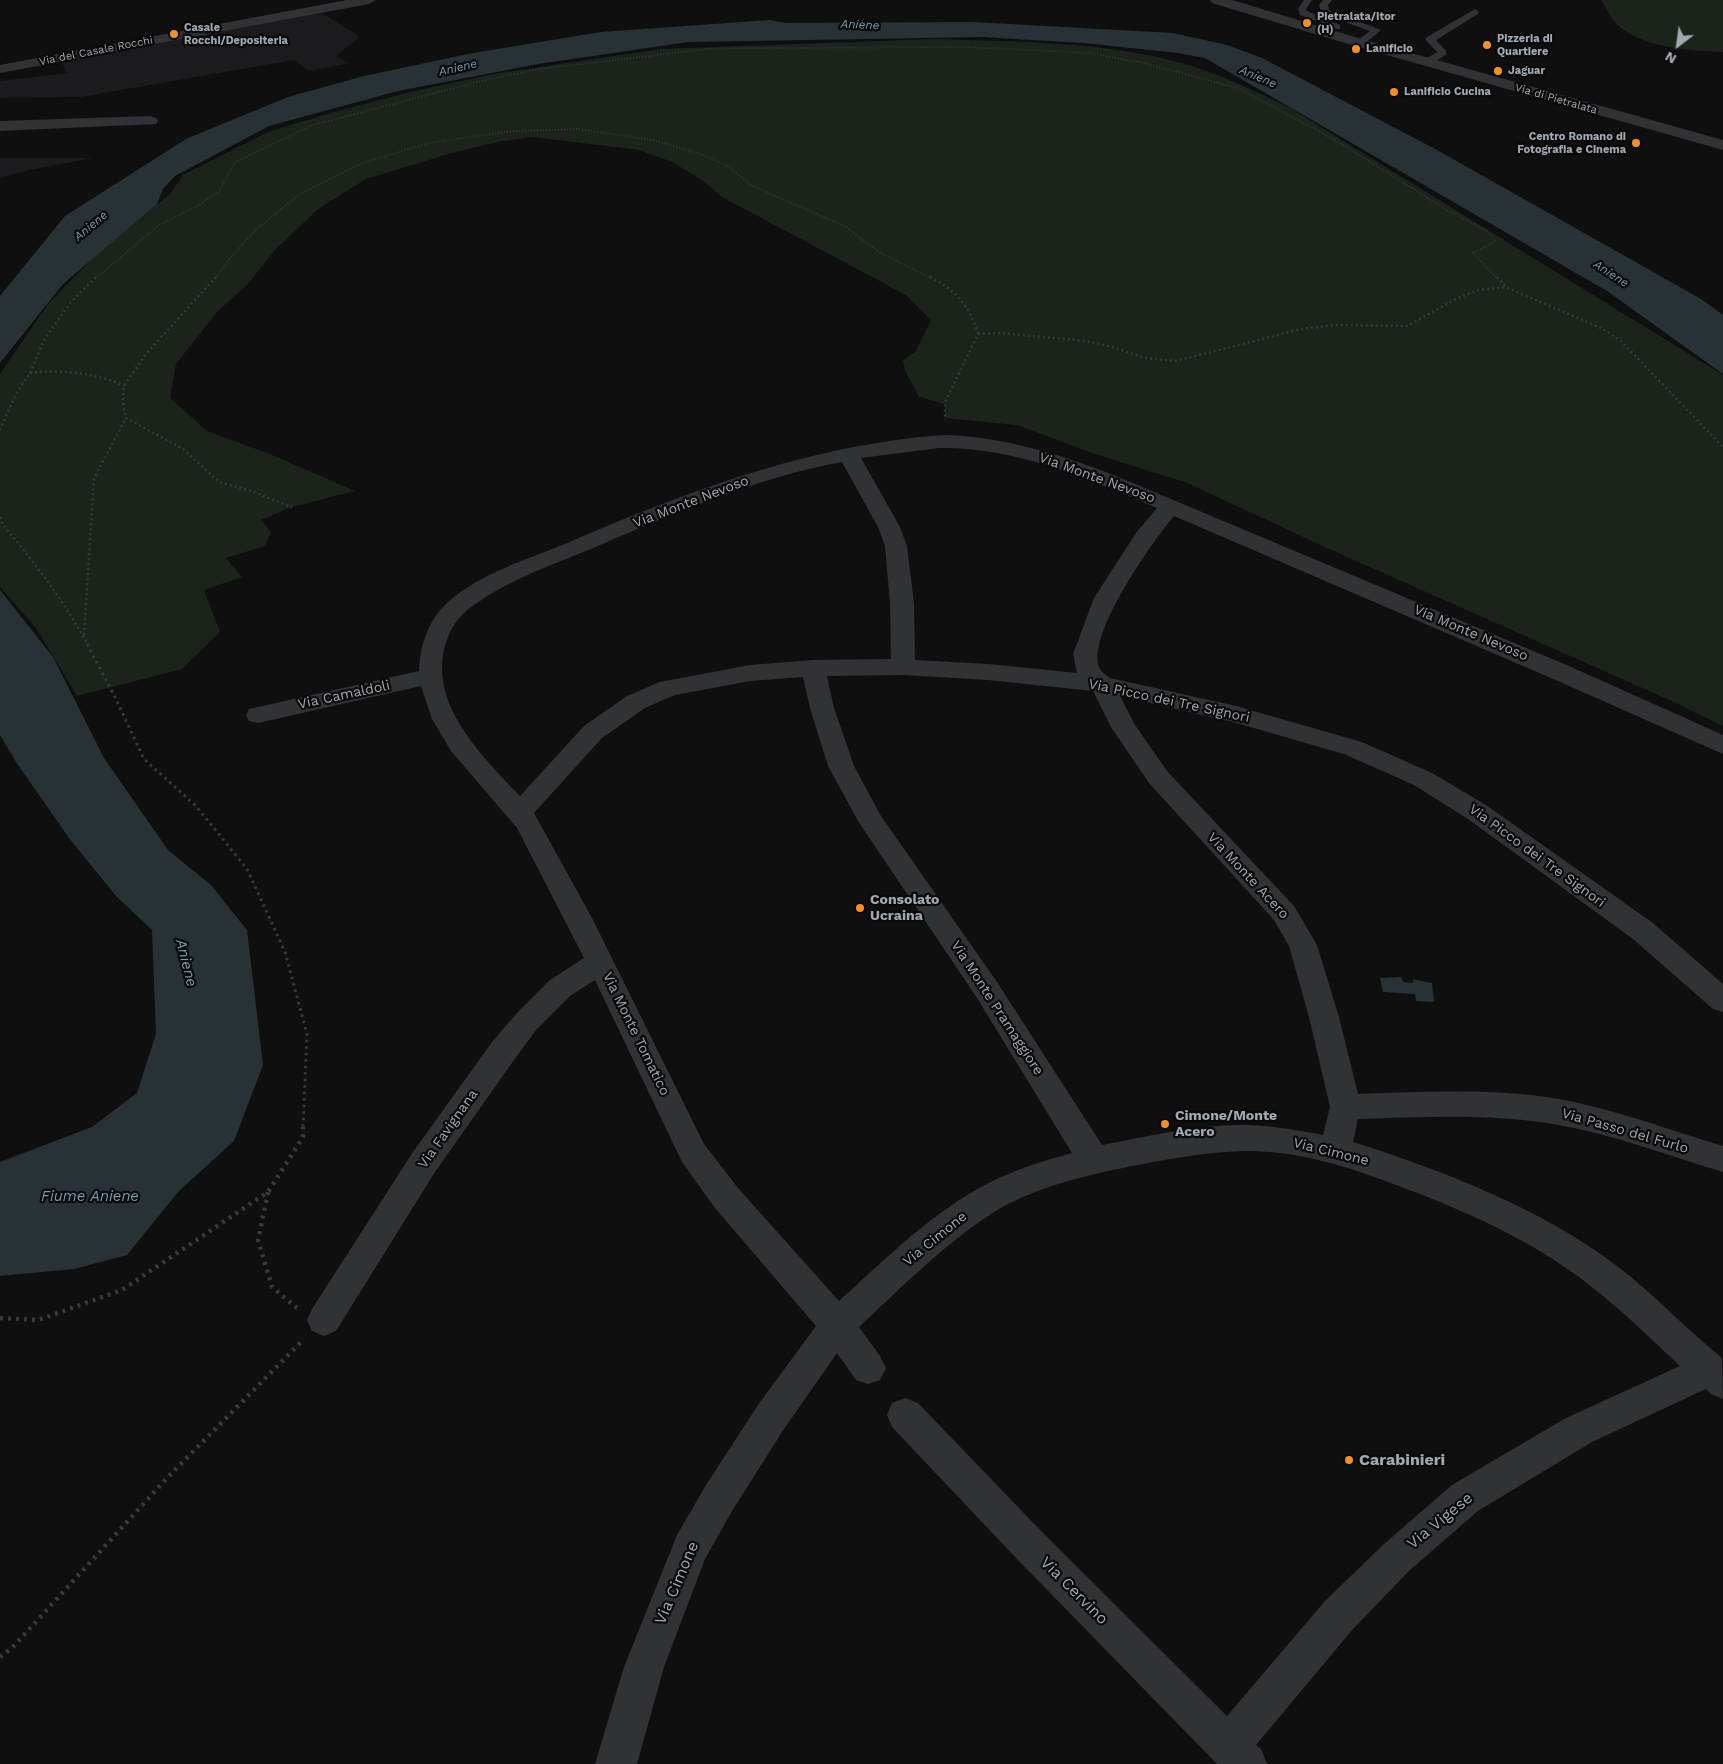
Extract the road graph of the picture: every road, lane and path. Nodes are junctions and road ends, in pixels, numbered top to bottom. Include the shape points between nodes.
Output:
1 (369, 0) edge
2 (1217, 0) edge
3 (1308, 0) edge
4 (1328, 0) edge
5 (1475, 12) dead end
6 (1364, 40) junction
7 (1427, 62) junction
8 (0, 70) edge
9 (150, 121) dead end
10 (0, 126) edge
11 (1723, 145) edge
12 (1506, 287) junction
13 (978, 334) junction
14 (30, 373) junction
15 (124, 386) junction
16 (126, 418) junction
17 (0, 430) edge
18 (938, 442) junction
19 (1723, 447) edge
20 (848, 454) junction
21 (1171, 505) junction
22 (292, 507) dead end
23 (0, 517) edge
24 (84, 636) junction
25 (903, 667) junction
26 (813, 668) junction
27 (431, 676) junction
28 (1102, 684) junction
29 (258, 715) dead end
30 (1723, 745) edge
31 (520, 812) junction
32 (600, 962) junction
33 (1723, 1001) edge
34 (1346, 1107) junction
35 (1335, 1150) junction
36 (1723, 1159) edge
37 (1094, 1160) junction
38 (268, 1192) junction
39 (0, 1318) edge
40 (324, 1320) junction
41 (837, 1325) junction
42 (868, 1368) dead end
43 (1717, 1376) edge
44 (905, 1415) dead end
45 (0, 1657) edge
46 (1237, 1755) edge
47 (616, 1764) edge

1 - 8 street, Via del Casale Rocchi
2 - 6 street, Via di Pietralata
3 - 6 lane via 1302,8 1303,13
4 - 6 lane via 1323,5 1326,12 1376,30
5 - 7 lane via 1430,39 1443,52
6 - 7 street, Via di Pietralata
7 - 11 street, Via di Pietralata
9 - 10 street
12 - 13 path via 1479,290 1458,298 1407,326 1334,325 1301,329 1176,361 1145,358 1085,341 1002,333
12 - 14 path via 1473,253 1496,241 1487,231 1285,112 1238,88 1212,80 1091,52 968,46 707,49 539,69 362,112 287,136 235,162 220,190 201,204 159,225 108,266 71,302 44,338
12 - 19 path via 1603,329 1620,340
13 - 15 path via 973,316 947,285 896,262 846,227 753,186 726,165 652,140 578,129 512,131 429,143 362,163 300,194 258,228 230,258 211,285 146,354
13 - 18 path via 946,402 946,415
14 - 15 path via 48,370 112,379
14 - 17 path via 16,394
15 - 16 path
16 - 22 path via 183,449 219,482
16 - 24 path via 94,478
18 - 20 street, Via Monte Nevoso
18 - 21 street, Via Monte Nevoso via 993,446 1038,455
20 - 25 street via 889,527 896,546 902,603
20 - 27 street, Via Monte Nevoso via 728,485 484,587 464,600 443,622 434,640
21 - 28 street, Via Monte Acero via 1118,577 1089,637 1086,667
21 - 30 street, Via Monte Nevoso
23 - 24 path
24 - 38 path via 144,759 196,806 247,869 285,952 307,1034 303,1137
25 - 26 street, Via Picco dei Tre Signori
25 - 28 street, Via Picco dei Tre Signori
26 - 31 street, Via Picco dei Tre Signori via 750,672 693,682 636,702 593,732
26 - 37 street, Via Monte Pramaggiore via 822,708 842,766 871,821 987,990
27 - 29 street, Via Camaldoli
27 - 31 street, Via Monte Nevoso via 436,703 451,734 487,779
28 - 33 street, Via Picco dei Tre Signori via 1236,714 1322,738 1415,774 1478,812 1643,932
28 - 34 street, Via Monte Acero via 1124,727 1158,777 1284,913 1294,929 1303,945
31 - 32 street, Via Monte Tomatico via 556,873
32 - 40 street, Via Favignana via 560,988 526,1022 424,1162
32 - 41 street, Via Monte Tomatico via 694,1153 767,1246
34 - 35 street, Via Monte Acero
34 - 36 street, Via Passo del Furlo via 1463,1103 1557,1112 1582,1116
35 - 37 street, Via Cimone via 1280,1140 1245,1138 1176,1144
35 - 43 street, Via Cimone via 1470,1199 1555,1243 1604,1276
37 - 41 street, Via Cimone via 1028,1180 980,1204 931,1239
38 - 39 path via 122,1290 38,1320
38 - 40 path via 258,1240 272,1288 298,1309
40 - 45 path via 168,1478 12,1648
41 - 42 street, Via Monte Tomatico
41 - 47 street, Via Cimone via 771,1417 686,1557 644,1667
43 - 46 street, Via Vigese via 1579,1430 1465,1498 1397,1557 1339,1615
44 - 46 street, Via Cervino

